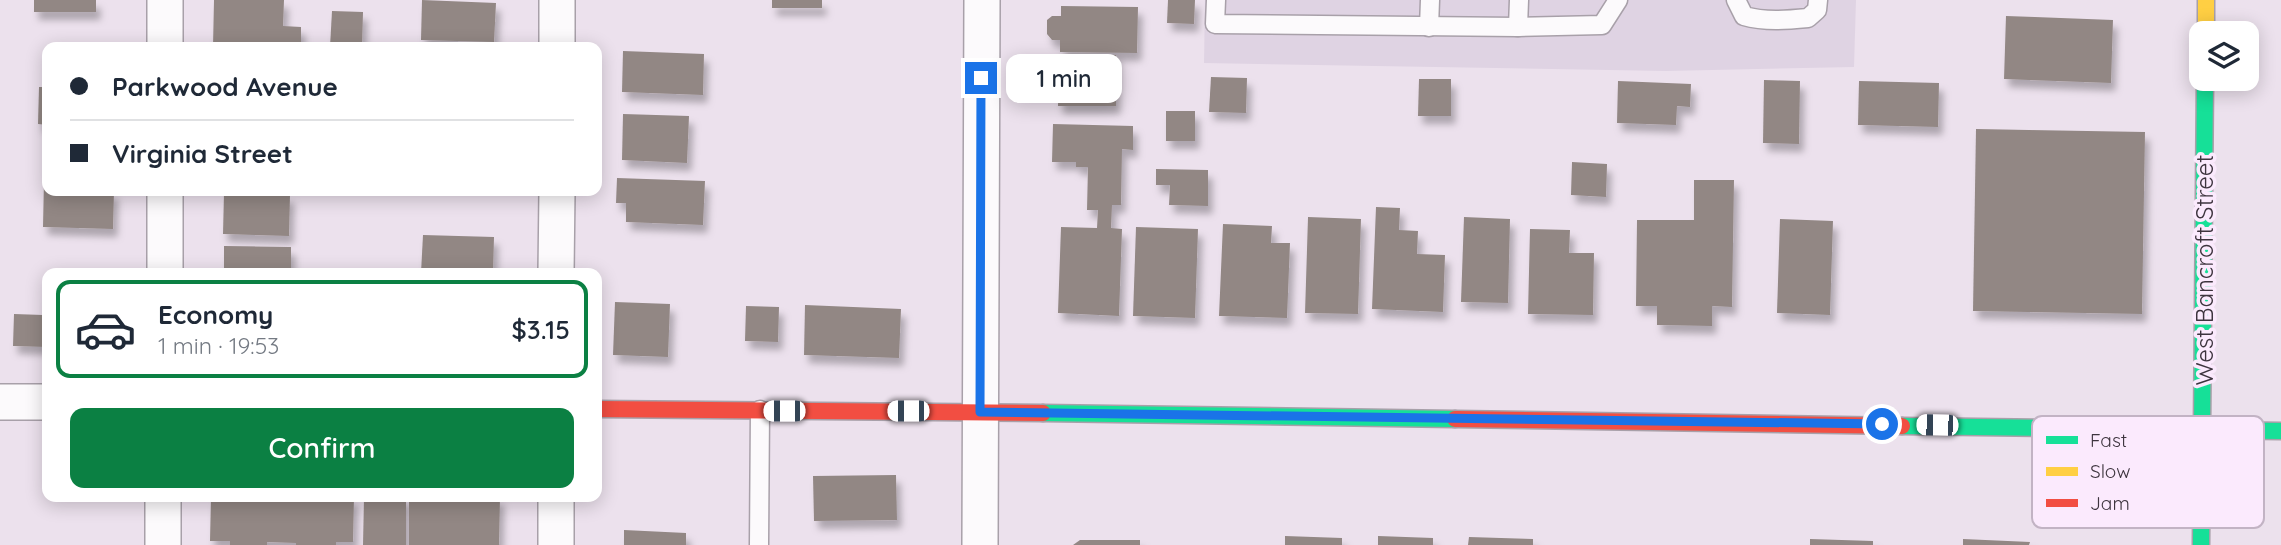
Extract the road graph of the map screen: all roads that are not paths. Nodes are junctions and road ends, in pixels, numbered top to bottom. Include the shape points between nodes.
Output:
1 (166, 0) edge
2 (557, 0) edge
3 (982, 0) edge
4 (1216, 0) edge
5 (1430, 0) edge
6 (1518, 0) edge
7 (1618, 0) edge
8 (1736, 0) edge
9 (1818, 0) edge
10 (2206, 0) edge
11 (2206, 21) edge
12 (1429, 27) junction
13 (1518, 27) junction
14 (165, 42) edge
15 (557, 42) edge
16 (2205, 91) edge
17 (165, 196) edge
18 (556, 196) edge
19 (165, 268) edge
20 (556, 268) edge
21 (0, 402) edge
22 (42, 402) edge
23 (602, 409) edge
24 (760, 410) junction
25 (980, 412) junction
26 (2202, 416) edge
27 (2032, 427) edge
28 (163, 502) edge
29 (556, 502) edge
30 (163, 545) edge
31 (556, 545) edge
32 (759, 545) edge
33 (979, 545) edge

1 - 14 street
2 - 15 street
3 - 25 street
4 - 12 lane via 1215,24
5 - 12 lane
6 - 13 lane
7 - 13 lane via 1602,25
8 - 9 lane via 1744,16 1788,20 1808,18 1817,10
10 - 11 street
12 - 13 lane
16 - 26 street, West Bancroft Street
17 - 19 street
18 - 20 street
21 - 22 street
23 - 24 street
24 - 25 street
24 - 32 lane
25 - 27 street
25 - 33 street
28 - 30 street
29 - 31 street

